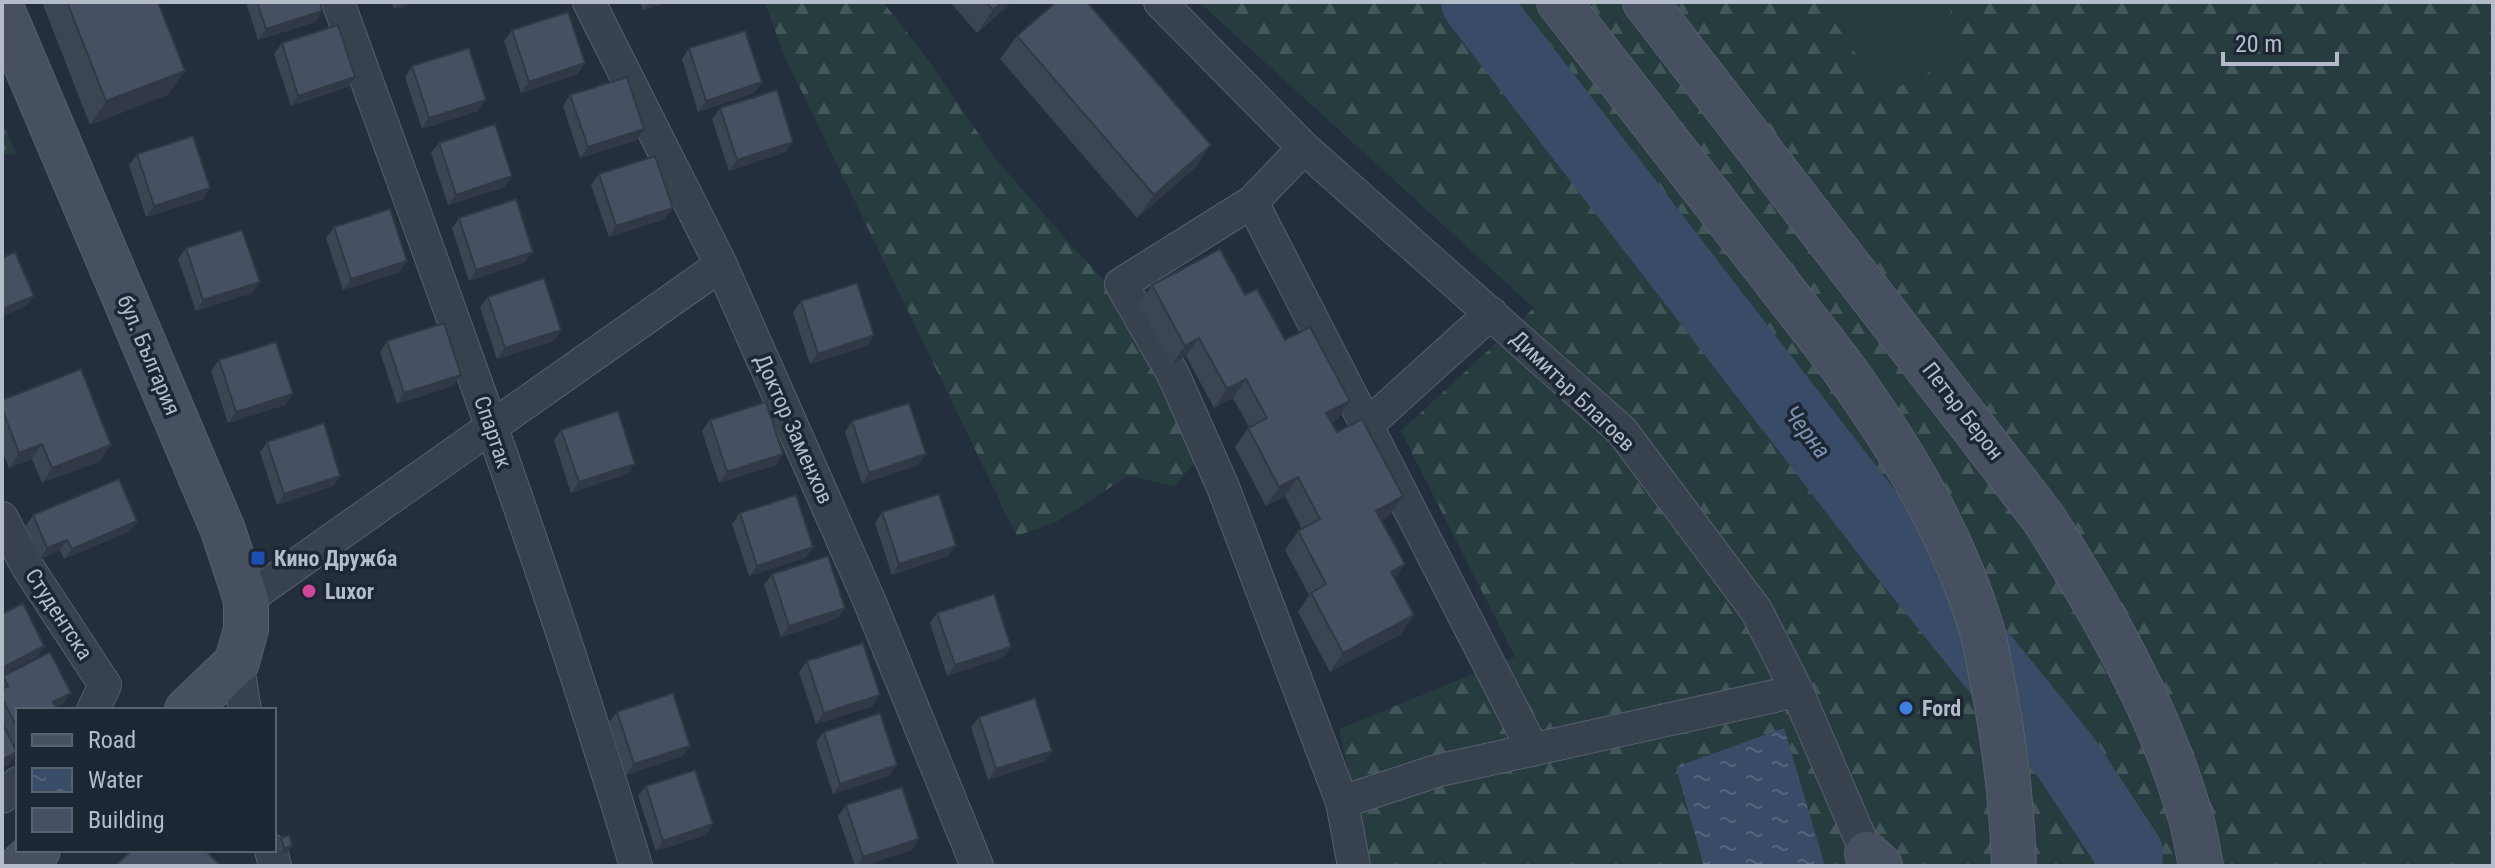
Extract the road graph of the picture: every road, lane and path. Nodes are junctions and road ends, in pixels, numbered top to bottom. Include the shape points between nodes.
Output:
1 (338, 2) edge
2 (589, 2) edge
3 (1160, 2) edge
4 (1559, 2) edge
5 (1645, 2) edge
6 (2, 9) edge
7 (1304, 148) junction
8 (1252, 202) junction
9 (721, 265) junction
10 (1491, 313) junction
11 (491, 426) junction
12 (1366, 426) junction
13 (2, 518) edge
14 (246, 600) junction
15 (237, 662) junction
16 (1797, 691) junction
17 (94, 708) edge
18 (189, 708) edge
19 (245, 708) edge
20 (1533, 750) junction
21 (1342, 802) junction
22 (2013, 833) edge
23 (36, 852) edge
24 (1873, 862) edge
25 (21, 866) edge
26 (636, 866) edge
27 (977, 866) edge
28 (1354, 866) edge
29 (1988, 866) edge
30 (2201, 866) edge

1 - 11 street, Спартак
2 - 9 street, Доктор Заменхов
3 - 7 street, Димитър Благоев
4 - 22 main road via 1868,402 1908,465 1942,530 1982,631 2005,745
5 - 30 main road, Петър Берон via 2044,519 2137,677 2190,812
6 - 14 main road, бул. България via 223,530
7 - 8 street
7 - 10 street, Димитър Благоев
8 - 12 street
8 - 21 street via 1121,284 1173,374 1223,487
9 - 11 street
9 - 27 street, Доктор Заменхов via 869,600
10 - 12 street
10 - 16 street, Димитър Благоев via 1622,431 1756,610
11 - 14 street
11 - 26 street, Спартак via 590,713
12 - 20 street
13 - 17 street, Студентска via 105,685
14 - 15 main road, бул. България via 246,629
15 - 18 main road
15 - 19 street, бул. България
16 - 20 street
16 - 24 street, Димитър Благоев
20 - 21 street via 1436,771
21 - 28 street
22 - 29 main road
23 - 25 main road

